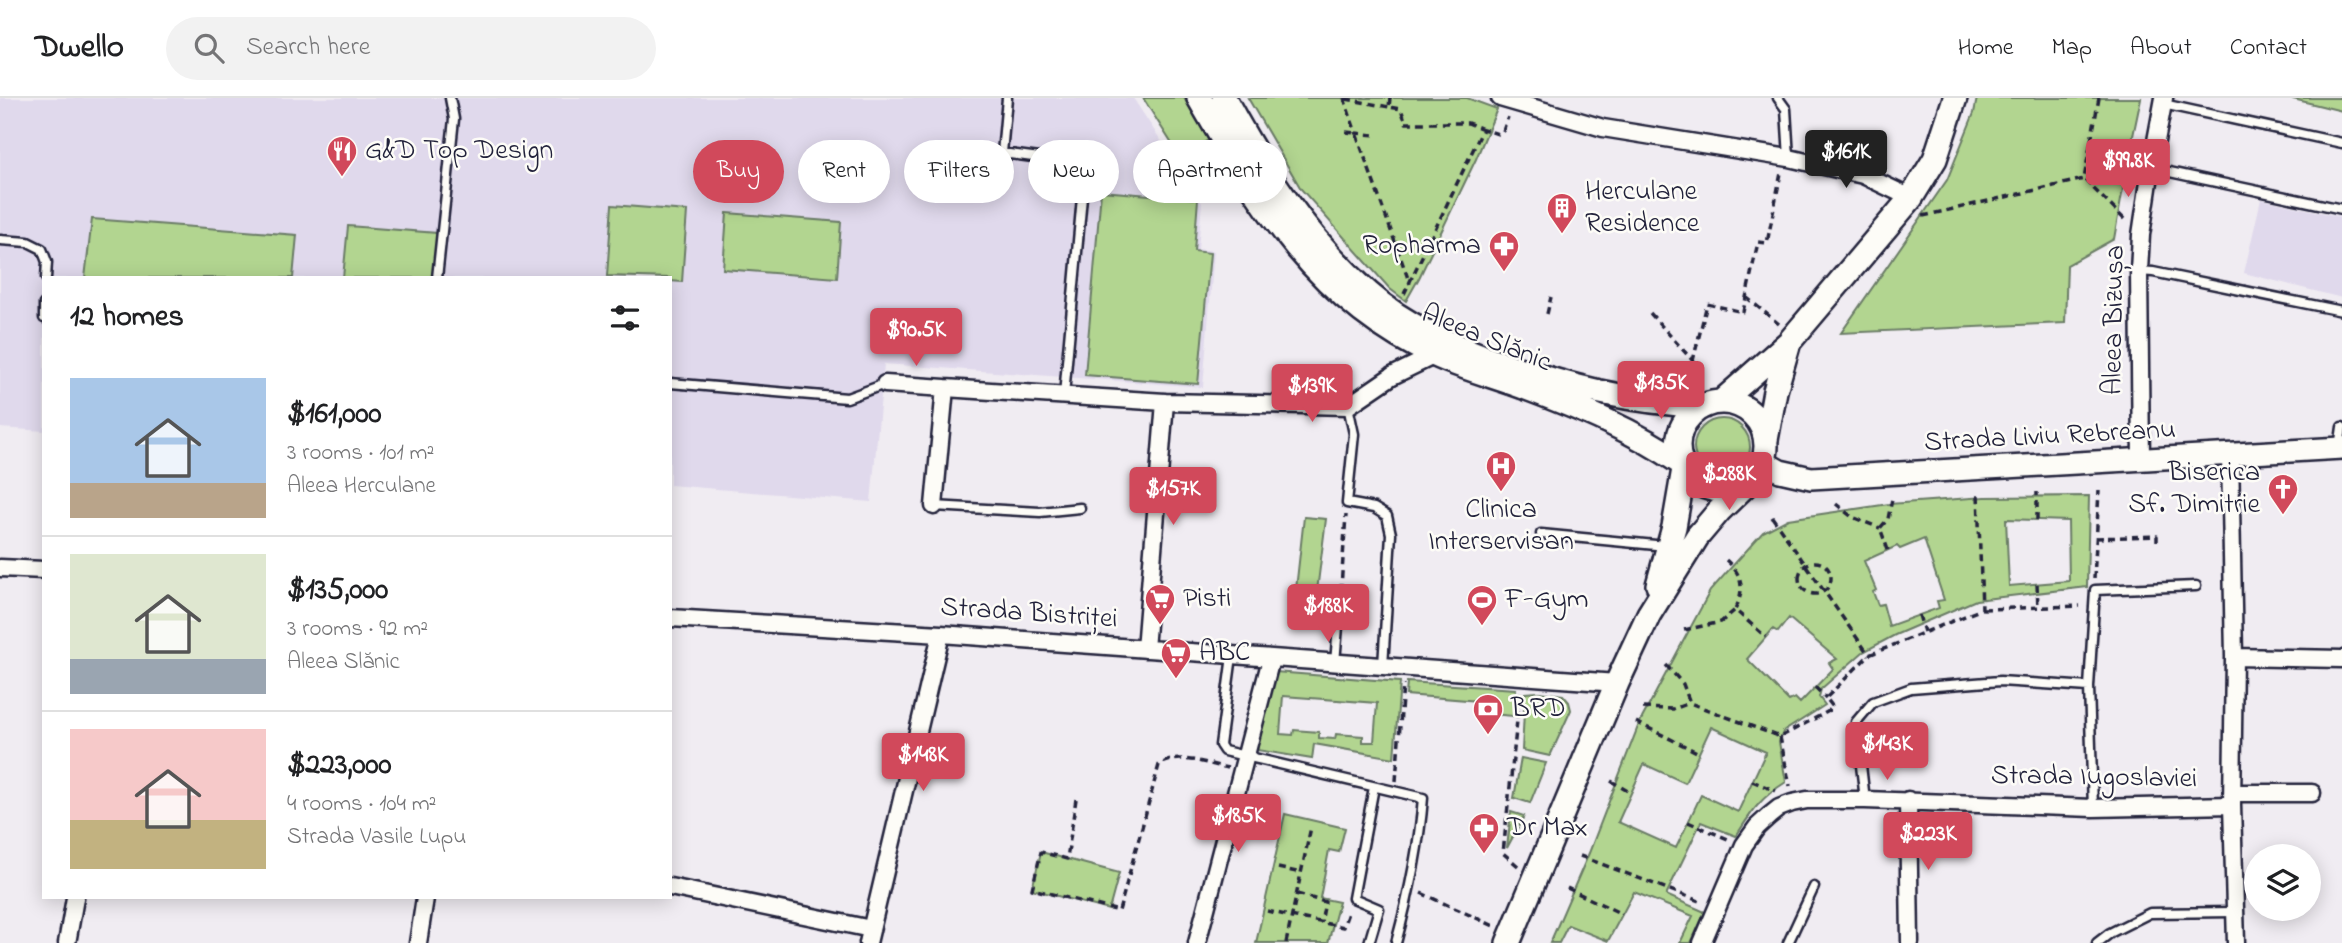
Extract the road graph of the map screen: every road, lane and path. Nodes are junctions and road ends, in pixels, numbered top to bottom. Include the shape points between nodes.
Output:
1 (450, 98) edge
2 (1007, 98) edge
3 (1199, 98) edge
4 (1224, 98) edge
5 (1346, 98) edge
6 (1391, 98) edge
7 (1778, 98) edge
8 (1955, 98) edge
9 (2099, 98) edge
10 (1507, 100) edge
11 (2164, 101) edge
12 (1389, 107) junction
13 (1483, 130) junction
14 (1346, 132) dead end
15 (1356, 133) junction
16 (1375, 135) dead end
17 (2342, 143) edge
18 (1787, 158) junction
19 (2151, 168) junction
20 (2084, 179) junction
21 (1913, 208) junction
22 (2342, 209) edge
23 (2141, 235) junction
24 (0, 240) edge
25 (2139, 271) junction
26 (46, 276) edge
27 (437, 276) edge
28 (1410, 284) junction
29 (1404, 294) dead end
30 (1551, 297) dead end
31 (1746, 297) junction
32 (2342, 311) edge
33 (1650, 313) dead end
34 (1548, 314) dead end
35 (1785, 334) junction
36 (1435, 355) junction
37 (1693, 361) junction
38 (672, 383) edge
39 (885, 384) joint
40 (1687, 385) dead end
41 (946, 388) junction
42 (1064, 396) junction
43 (1165, 402) junction
44 (1713, 404) junction
45 (1348, 406) junction
46 (2342, 427) edge
47 (2340, 448) edge
48 (1765, 451) junction
49 (2230, 454) junction
50 (2141, 460) junction
51 (1683, 466) junction
52 (1749, 482) junction
53 (2099, 491) dead end
54 (2037, 492) dead end
55 (1978, 493) dead end
56 (1892, 499) dead end
57 (1347, 503) junction
58 (1836, 504) dead end
59 (934, 506) joint
60 (1080, 508) dead end
61 (1772, 517) dead end
62 (2037, 520) dead end
63 (1881, 528) junction
64 (1541, 534) dead end
65 (2096, 538) junction
66 (2157, 541) dead end
67 (1669, 547) junction
68 (1888, 550) dead end
69 (1726, 559) dead end
70 (1806, 565) junction
71 (0, 568) edge
72 (42, 570) edge
73 (2037, 584) dead end
74 (2196, 586) dead end
75 (2095, 590) junction
76 (1824, 591) junction
77 (2038, 608) junction
78 (1983, 609) junction
79 (1735, 610) junction
80 (1339, 614) joint
81 (1649, 614) junction
82 (1919, 615) dead end
83 (672, 618) edge
84 (1684, 631) dead end
85 (1924, 632) junction
86 (941, 634) junction
87 (1766, 637) dead end
88 (1145, 649) junction
89 (1869, 655) junction
90 (1232, 656) junction
91 (2234, 657) junction
92 (1271, 659) junction
93 (2342, 659) edge
94 (1335, 663) junction
95 (1383, 666) junction
96 (1666, 666) dead end
97 (1404, 668) junction
98 (1617, 682) junction
99 (1815, 687) dead end
100 (2089, 687) junction
101 (1521, 691) dead end
102 (1826, 698) junction
103 (1690, 703) junction
104 (1643, 708) dead end
105 (1636, 722) dead end
106 (1780, 737) junction
107 (1699, 753) dead end
108 (1242, 764) junction
109 (1611, 781) dead end
110 (1752, 781) dead end
111 (1374, 787) junction
112 (1395, 792) junction
113 (1630, 793) dead end
114 (2312, 793) dead end
115 (1076, 799) dead end
116 (2232, 799) junction
117 (1792, 800) junction
118 (1865, 800) junction
119 (1908, 800) junction
120 (2093, 808) junction
121 (1688, 822) dead end
122 (1311, 827) dead end
123 (1744, 845) junction
124 (1580, 856) dead end
125 (1278, 868) dead end
126 (1521, 868) dead end
127 (1301, 873) junction
128 (672, 887) edge
129 (1814, 887) dead end
130 (1411, 888) junction
131 (1566, 888) dead end
132 (1297, 894) junction
133 (1353, 898) junction
134 (75, 899) edge
135 (425, 899) edge
136 (1716, 907) junction
137 (1267, 911) dead end
138 (2235, 912) junction
139 (1622, 914) dead end
140 (1292, 916) junction
141 (1321, 923) junction
142 (1502, 935) edge
143 (870, 936) edge
144 (67, 943) edge
145 (418, 943) edge
146 (1197, 943) edge
147 (1286, 943) edge
148 (1369, 943) edge
149 (1396, 943) edge
150 (1702, 943) edge
151 (1788, 943) edge
152 (1910, 943) edge
153 (2097, 943) edge
154 (2236, 943) edge

1 - 27 lane via 454,120
2 - 42 lane via 1002,153 1085,164
3 - 36 main road, Aleea Slănic via 1256,193 1318,273 1387,329
4 - 44 main road, Aleea Slănic via 1253,151 1312,237 1394,313 1442,340 1577,388 1636,400
5 - 12 path
5 - 15 path
6 - 12 path
7 - 18 lane via 1786,109
8 - 21 main road via 1936,159
9 - 20 path
10 - 13 path via 1503,131
10 - 18 street via 1603,128
11 - 17 lane
11 - 19 street, Aleea Bizușa
12 - 13 path via 1401,109 1406,123 1468,123
13 - 28 path
14 - 15 path
15 - 16 path
15 - 28 path
18 - 21 street via 1863,175
18 - 31 path via 1767,243 1758,242
19 - 20 path
19 - 22 lane
19 - 23 street, Aleea Bizușa
20 - 21 path
20 - 23 path
21 - 35 main road
23 - 25 street, Aleea Bizușa
24 - 26 lane via 42,248
25 - 32 lane
25 - 50 street, Aleea Bizușa
28 - 29 path
30 - 34 path
31 - 35 path
31 - 37 path via 1742,312 1707,304
33 - 37 path
35 - 44 main road
35 - 48 main road
36 - 45 street via 1392,376
36 - 51 main road, Aleea Slănic via 1571,405 1655,445
37 - 40 path
38 - 39 lane via 847,397
39 - 41 street
41 - 42 street
41 - 59 street
42 - 43 street
43 - 45 street
43 - 88 street
44 - 48 main road via 1738,405 1754,415 1762,427
44 - 51 main road via 1694,412 1683,426 1678,443
45 - 57 lane via 1354,434
46 - 47 lane
47 - 49 street, Strada Liviu Rebreanu
48 - 50 street, Strada Liviu Rebreanu via 1780,471 1811,478
48 - 52 main road
49 - 50 street, Strada Liviu Rebreanu
49 - 91 street
51 - 52 main road via 1698,483 1715,490 1733,490
51 - 67 main road
52 - 81 main road via 1697,537
53 - 65 path
54 - 62 path
55 - 78 path
56 - 63 path
57 - 80 path
57 - 95 lane via 1374,508 1387,516 1391,534
58 - 63 path via 1852,517
59 - 60 lane via 1040,512
61 - 70 path
63 - 68 path
64 - 67 lane
65 - 66 path via 2157,536
65 - 75 path
67 - 81 main road
69 - 79 path via 1742,583
70 - 76 path
70 - 76 path via 1799,573 1802,590
70 - 76 path via 1823,562 1829,567 1832,583
71 - 72 street
73 - 77 path
74 - 75 lane
75 - 77 path via 2080,607
75 - 100 lane
76 - 89 path
77 - 78 path
78 - 85 path
79 - 84 path via 1721,622
79 - 87 path
80 - 94 lane
81 - 98 main road
82 - 85 path
83 - 86 street, Strada Bistriței
85 - 89 path
86 - 88 street, Strada Bistriței
86 - 143 street
88 - 90 street, Strada Bistriței
89 - 102 path
90 - 92 street, Strada Bistriței
90 - 108 lane via 1220,745
91 - 93 street
91 - 116 street
92 - 94 street, Strada Bistriței
92 - 108 street
94 - 95 street, Strada Bistriței
95 - 97 street, Strada Bistriței
96 - 103 path via 1683,684
97 - 98 street, Strada Bistriței
97 - 112 path
98 - 142 main road
99 - 102 path
100 - 118 lane via 2000,681 1911,688 1873,702 1856,722
100 - 120 lane
101 - 126 path via 1503,853
102 - 106 path via 1833,707
103 - 104 path via 1673,709
103 - 106 path
105 - 107 path
106 - 117 path
108 - 111 lane
108 - 115 path via 1170,758 1159,765 1119,911 1032,889 1041,852 1067,859
108 - 146 street
109 - 113 path
110 - 117 path
111 - 112 lane
111 - 133 lane
112 - 130 lane via 1423,798
114 - 116 street, Strada Iugoslaviei
116 - 120 street, Strada Iugoslaviei
116 - 138 street
117 - 118 street, Strada Iugoslaviei
117 - 123 street, Strada Iugoslaviei via 1757,827
118 - 119 street, Strada Iugoslaviei
119 - 120 street, Strada Iugoslaviei
119 - 152 street
121 - 123 path
122 - 127 path
123 - 136 street, Strada Iugoslaviei
124 - 136 path
125 - 127 path
127 - 132 path
128 - 143 street
129 - 151 lane
130 - 142 path
130 - 149 lane
131 - 139 path
132 - 140 path
132 - 141 path via 1325,902
133 - 141 path via 1343,927
133 - 148 lane via 1379,909
134 - 144 street
135 - 145 street
136 - 150 street, Strada Iugoslaviei
137 - 140 path
138 - 153 lane via 2150,913
138 - 154 street
140 - 141 path
140 - 147 path

